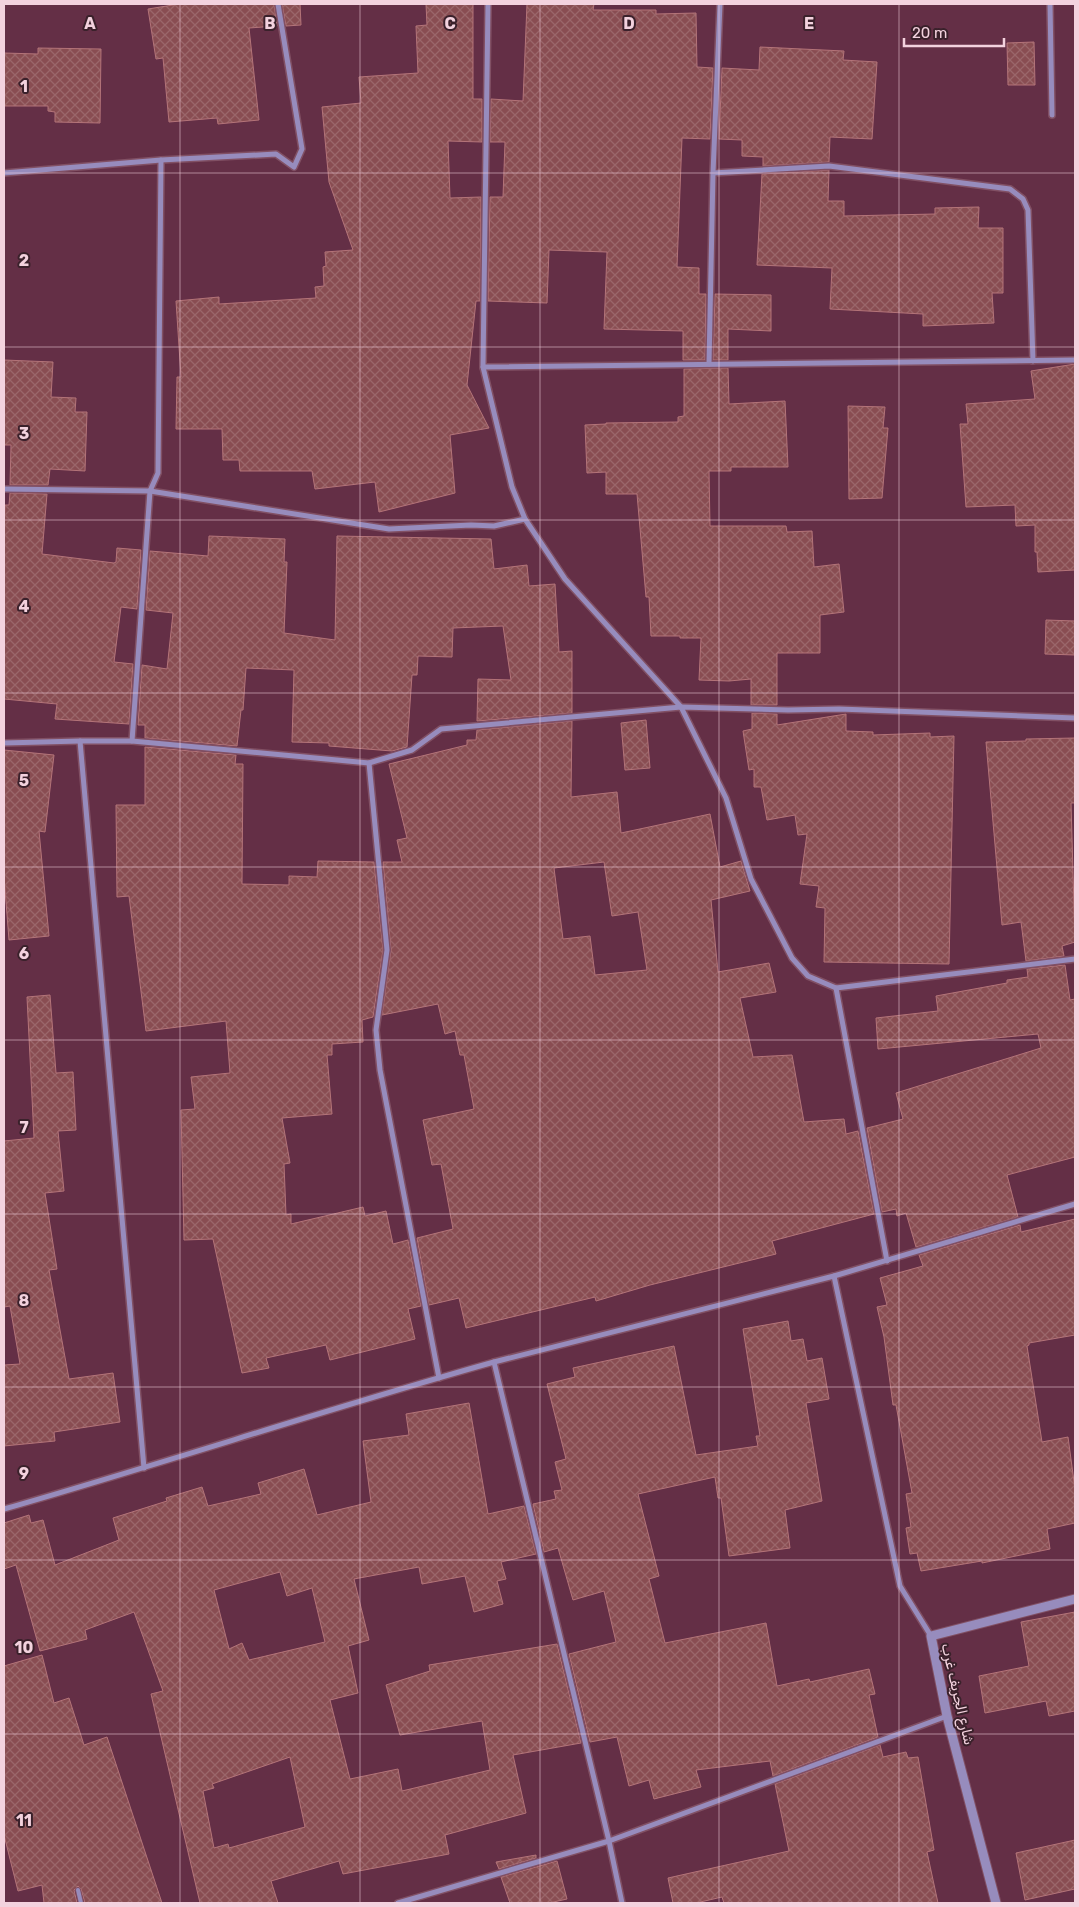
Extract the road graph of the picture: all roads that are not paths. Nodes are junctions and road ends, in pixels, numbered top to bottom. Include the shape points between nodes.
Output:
1 (278, 4) edge
2 (488, 4) edge
3 (720, 4) edge
4 (1050, 4) edge
5 (1052, 115) dead end
6 (161, 160) junction
7 (4, 173) edge
8 (713, 173) junction
9 (1075, 360) edge
10 (1033, 361) junction
11 (708, 364) junction
12 (483, 367) junction
13 (4, 489) edge
14 (150, 491) junction
15 (525, 519) junction
16 (681, 707) junction
17 (1075, 718) edge
18 (80, 741) junction
19 (132, 741) junction
20 (4, 743) edge
21 (369, 763) junction
22 (1075, 959) edge
23 (836, 988) junction
24 (1075, 1204) edge
25 (887, 1261) junction
26 (834, 1276) junction
27 (494, 1362) junction
28 (439, 1378) junction
29 (144, 1468) junction
30 (4, 1509) edge
31 (1075, 1599) edge
32 (930, 1636) junction
33 (947, 1716) junction
34 (609, 1841) junction
35 (78, 1890) dead end
36 (81, 1903) edge
37 (398, 1903) edge
38 (622, 1903) edge
39 (996, 1903) edge

1 - 6 street via 302,149 294,167 276,154
2 - 12 street
3 - 8 street
4 - 5 street
6 - 7 street
6 - 14 street via 158,473
8 - 10 street via 829,166 1010,188 1023,199 1028,210
8 - 11 street
9 - 10 street
10 - 11 street
11 - 12 street
12 - 15 street via 512,487
13 - 14 street
14 - 15 street via 388,529 494,526
14 - 19 street
15 - 16 street via 565,579
16 - 17 street via 839,708
16 - 21 street via 440,729 412,750
16 - 23 street via 726,798 751,879 792,958 808,976
18 - 19 street
18 - 20 street
18 - 29 street
19 - 21 street
21 - 28 street via 387,950 376,1030 380,1070
22 - 23 street
23 - 25 street
24 - 25 street
25 - 26 street
26 - 27 street
26 - 32 street via 898,1580
27 - 28 street
27 - 34 street
28 - 29 street
29 - 30 street
31 - 32 street, شارع الجريف غرب
32 - 33 street, شارع الجريف غرب
33 - 34 street
33 - 39 street, شارع الجريف غرب
34 - 37 street
34 - 38 street
35 - 36 lane

